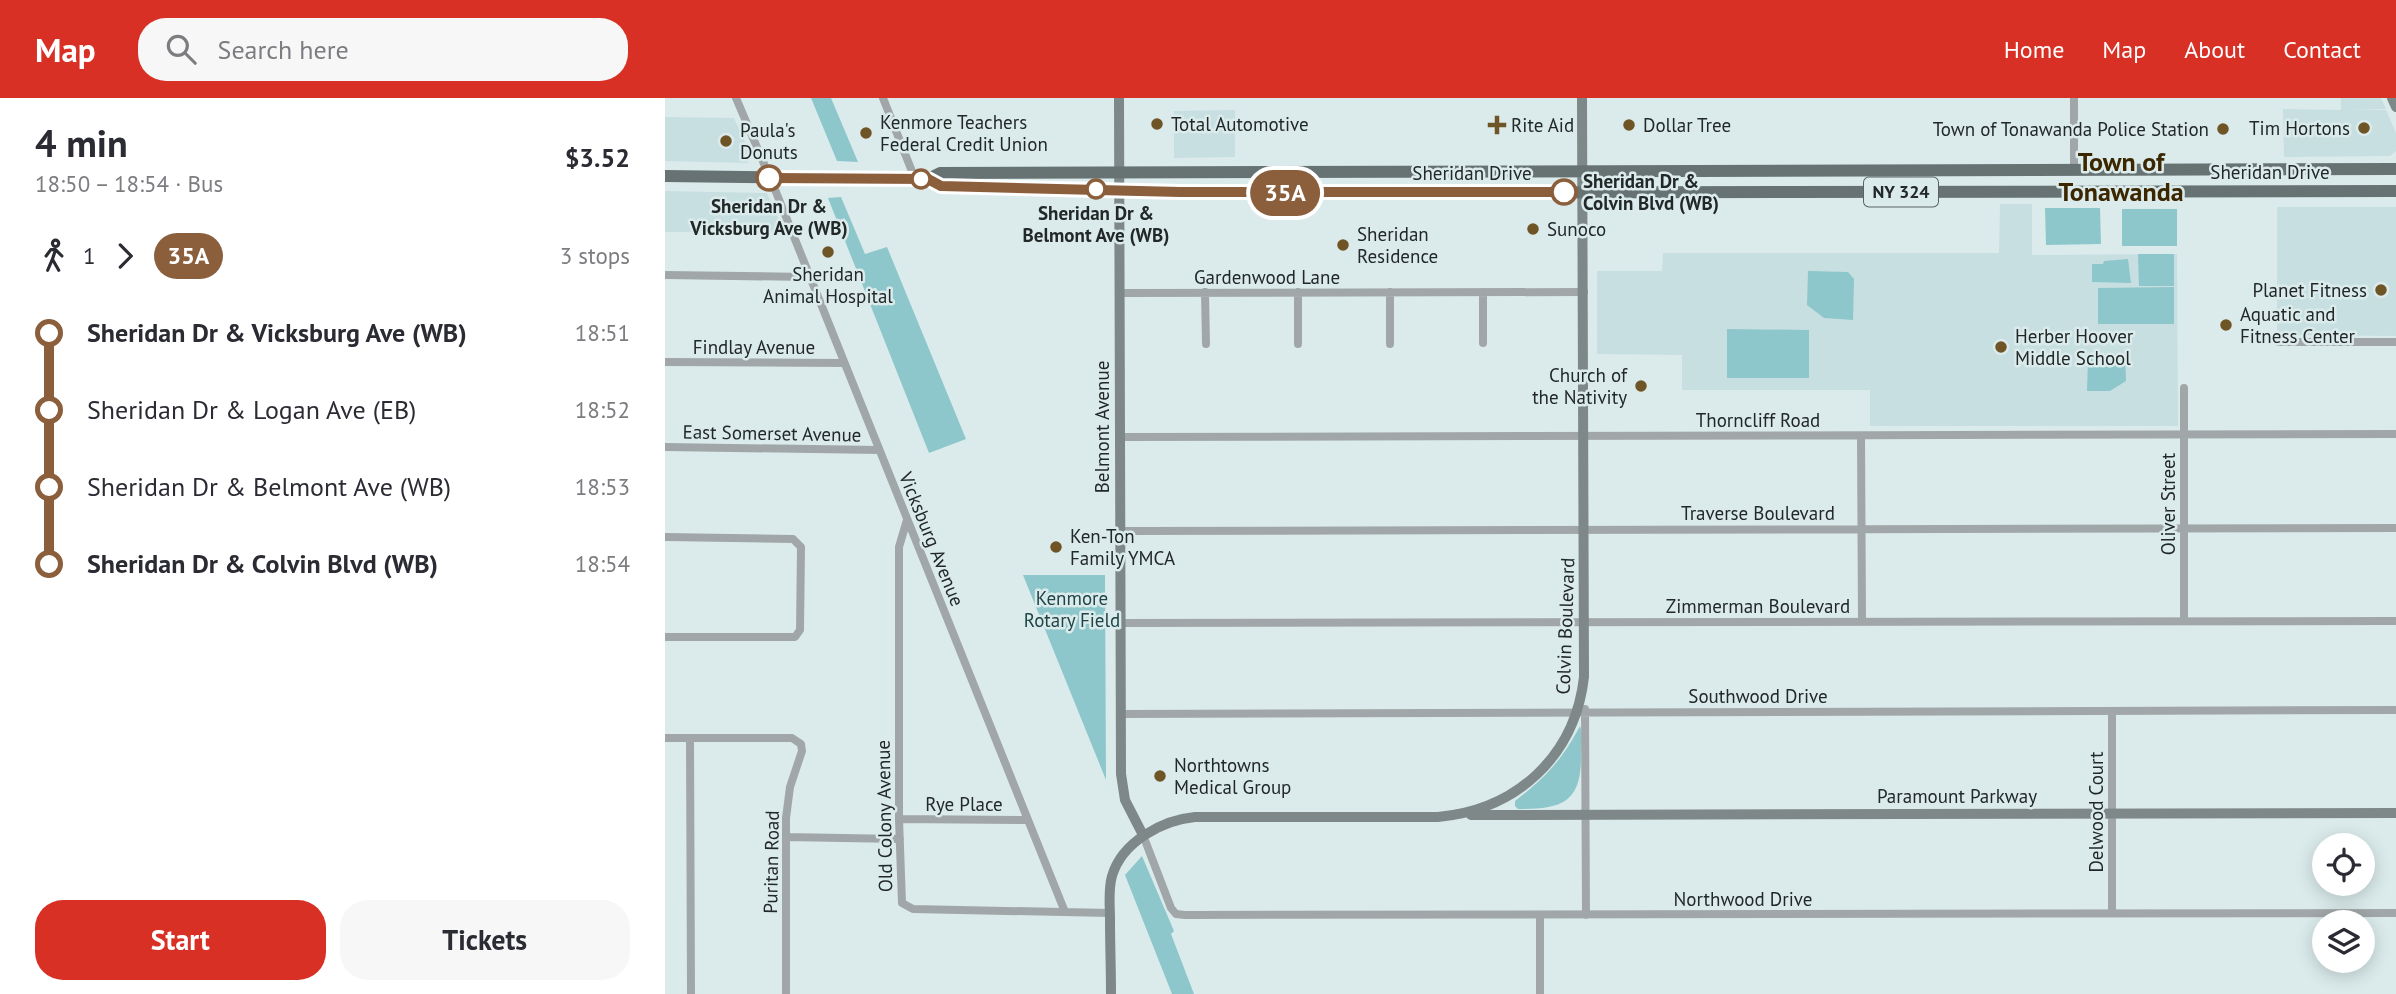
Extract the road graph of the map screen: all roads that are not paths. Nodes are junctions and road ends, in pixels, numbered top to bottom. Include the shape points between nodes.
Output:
1 (736, 98) edge
2 (883, 98) edge
3 (1119, 98) edge
4 (1582, 98) edge
5 (2074, 98) edge
6 (2392, 98) edge
7 (2396, 107) edge
8 (2015, 169) junction
9 (2074, 169) junction
10 (2217, 169) junction
11 (2396, 169) edge
12 (1353, 170) junction
13 (1583, 170) junction
14 (1889, 170) junction
15 (1118, 172) junction
16 (665, 176) edge
17 (769, 178) junction
18 (922, 179) junction
19 (1118, 190) junction
20 (2218, 191) junction
21 (2396, 191) edge
22 (1583, 192) junction
23 (1890, 192) junction
24 (2015, 192) junction
25 (1353, 193) junction
26 (665, 275) edge
27 (809, 277) junction
28 (1205, 292) junction
29 (1298, 292) junction
30 (1389, 292) junction
31 (1483, 292) junction
32 (1584, 292) junction
33 (1119, 293) junction
34 (2278, 342) dead end
35 (2396, 342) edge
36 (1483, 343) dead end
37 (1206, 344) dead end
38 (1298, 344) dead end
39 (1390, 344) dead end
40 (665, 362) edge
41 (844, 363) junction
42 (2184, 388) dead end
43 (2183, 434) junction
44 (2396, 434) edge
45 (1584, 436) junction
46 (1861, 436) junction
47 (1119, 437) junction
48 (665, 447) edge
49 (879, 450) junction
50 (907, 520) junction
51 (2396, 528) edge
52 (1585, 529) junction
53 (1861, 529) junction
54 (2183, 529) junction
55 (1120, 531) junction
56 (665, 537) edge
57 (1861, 621) junction
58 (2184, 621) junction
59 (2396, 621) edge
60 (1585, 622) junction
61 (1120, 623) junction
62 (665, 637) edge
63 (2396, 710) edge
64 (2112, 711) junction
65 (1581, 712) junction
66 (1121, 714) junction
67 (665, 738) edge
68 (689, 738) junction
69 (1509, 797) junction
70 (2112, 813) junction
71 (2396, 813) edge
72 (1517, 815) junction
73 (1586, 815) junction
74 (1453, 816) junction
75 (899, 819) junction
76 (1028, 820) junction
77 (1143, 835) junction
78 (786, 837) junction
79 (900, 839) junction
80 (1065, 912) junction
81 (1110, 913) junction
82 (2112, 913) junction
83 (2396, 913) edge
84 (1540, 915) junction
85 (1586, 915) junction
86 (691, 994) edge
87 (786, 994) edge
88 (1111, 994) edge
89 (1541, 994) edge

1 - 17 street, Vicksburg Avenue
2 - 18 street
3 - 15 street, Belmont Avenue
4 - 13 street, Colvin Boulevard
5 - 9 street
6 - 7 street
8 - 9 main road, Sheridan Drive / NY 324
8 - 14 main road, Sheridan Drive / NY 324
8 - 24 main road
9 - 10 main road, Sheridan Drive / NY 324
10 - 11 main road, Sheridan Drive / NY 324
10 - 20 main road
12 - 13 main road, Sheridan Drive / NY 324
12 - 15 main road, Sheridan Drive / NY 324
12 - 25 main road
13 - 14 main road, Sheridan Drive / NY 324
13 - 22 street, Colvin Boulevard
14 - 23 main road
15 - 18 main road, Sheridan Drive / NY 324 via 940,173
15 - 19 street, Belmont Avenue
16 - 17 main road, Sheridan Drive / NY 324
17 - 18 main road, Sheridan Drive / NY 324
17 - 27 street, Vicksburg Avenue
18 - 19 main road, Sheridan Drive / NY 324 via 941,186
19 - 25 main road, Sheridan Drive / NY 324
19 - 33 street, Belmont Avenue
20 - 21 main road, Sheridan Drive / NY 324
20 - 24 main road, Sheridan Drive / NY 324
22 - 23 main road, Sheridan Drive / NY 324
22 - 25 main road, Sheridan Drive / NY 324
22 - 32 street, Colvin Boulevard
23 - 24 main road, Sheridan Drive / NY 324
26 - 27 street
27 - 41 street, Vicksburg Avenue
28 - 29 street, Gardenwood Lane
28 - 33 street, Gardenwood Lane
28 - 37 street
29 - 30 street, Gardenwood Lane
29 - 38 street
30 - 31 street, Gardenwood Lane
30 - 39 street
31 - 32 street, Gardenwood Lane
31 - 36 street
32 - 45 street, Colvin Boulevard
33 - 47 street, Belmont Avenue
34 - 35 street
40 - 41 street, Findlay Avenue
41 - 49 street, Vicksburg Avenue
42 - 43 street, Oliver Street
43 - 44 street, Thorncliff Road
43 - 46 street, Thorncliff Road
43 - 54 street, Oliver Street
45 - 46 street, Thorncliff Road
45 - 47 street, Thorncliff Road
45 - 52 street, Colvin Boulevard
46 - 53 street
47 - 55 street, Belmont Avenue
48 - 49 street, East Somerset Avenue
49 - 50 street, Vicksburg Avenue
50 - 75 street, Old Colony Avenue via 899,547
50 - 76 street, Vicksburg Avenue
51 - 54 street, Traverse Boulevard
52 - 53 street, Traverse Boulevard
52 - 55 street, Traverse Boulevard
52 - 60 street, Colvin Boulevard
53 - 54 street, Traverse Boulevard
53 - 57 street
54 - 58 street, Oliver Street
55 - 61 street, Belmont Avenue
56 - 62 street via 793,538 801,547 800,630 795,637
57 - 58 street, Zimmerman Boulevard
57 - 60 street, Zimmerman Boulevard
58 - 59 street, Zimmerman Boulevard
60 - 61 street, Zimmerman Boulevard
60 - 65 street, Colvin Boulevard
61 - 66 street, Belmont Avenue
63 - 64 street, Southwood Drive
64 - 65 street, Southwood Drive
64 - 70 street, Delwood Court
65 - 66 street, Southwood Drive
65 - 69 street, Colvin Boulevard via 1534,779
65 - 73 street
66 - 77 street, Belmont Avenue via 1123,792
67 - 68 street, Puritan Road
68 - 78 street, Puritan Road via 792,738 801,744 788,799
68 - 86 street
69 - 72 street via 1509,807
69 - 74 street, Colvin Boulevard
70 - 71 street, Paramount Parkway
70 - 73 street, Paramount Parkway
70 - 82 street, Delwood Court
72 - 73 street, Paramount Parkway
72 - 74 street, Paramount Parkway
73 - 85 street
74 - 77 street, Colvin Boulevard via 1195,817 1175,820
75 - 76 street, Rye Place
75 - 79 street, Old Colony Avenue
76 - 80 street, Vicksburg Avenue
77 - 81 street, Colvin Boulevard via 1114,871
77 - 84 street, Northwood Drive via 1171,908 1179,915
78 - 79 street
78 - 87 street, Puritan Road
79 - 80 street, Old Colony Avenue via 901,899 909,908
80 - 81 street, Old Colony Avenue
81 - 88 street, Colvin Boulevard
82 - 83 street, Northwood Drive
82 - 85 street, Northwood Drive
84 - 85 street, Northwood Drive
84 - 89 street

